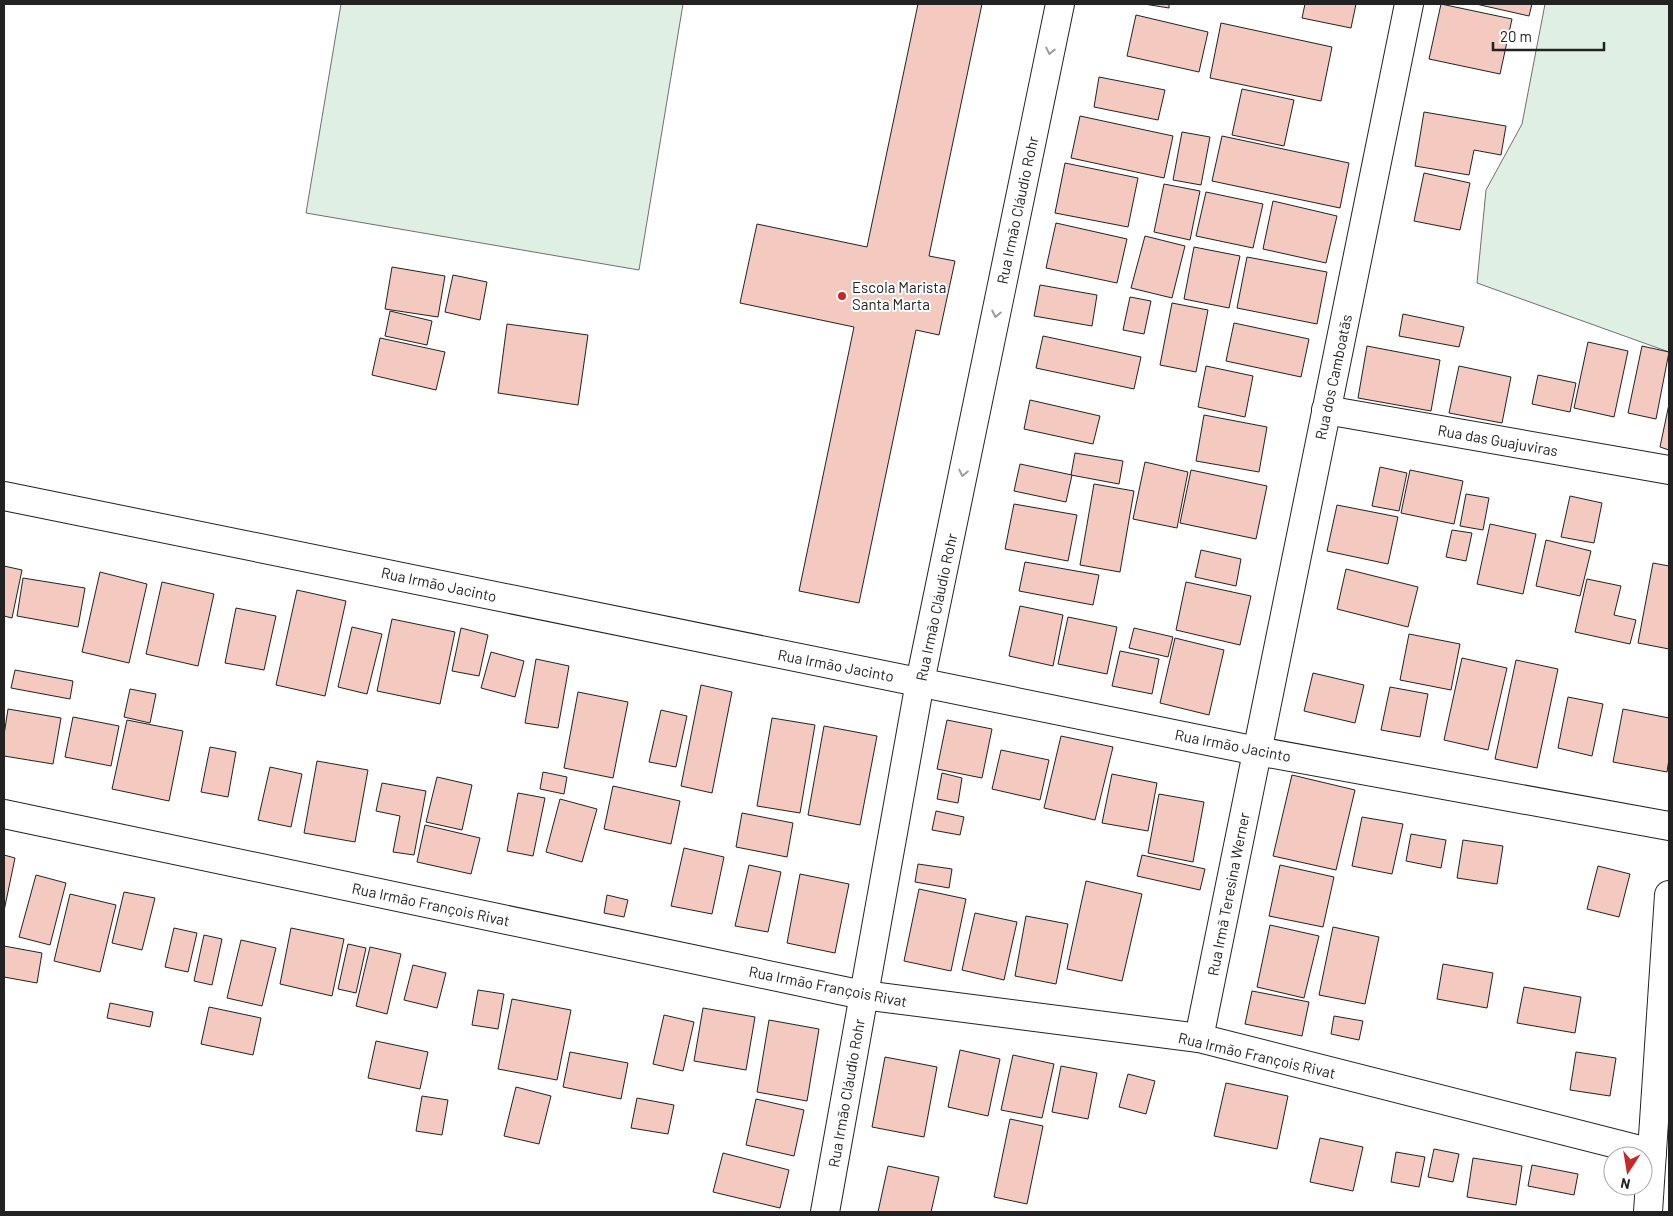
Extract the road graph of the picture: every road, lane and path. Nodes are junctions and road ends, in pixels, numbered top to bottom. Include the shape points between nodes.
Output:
1 (1060, 4) edge
2 (1409, 4) edge
3 (1326, 410) junction
4 (1669, 470) edge
5 (4, 496) edge
6 (920, 682) junction
7 (1257, 750) junction
8 (4, 814) edge
9 (1669, 826) edge
10 (1669, 895) edge
11 (863, 995) junction
12 (1199, 1038) junction
13 (1624, 1146) edge
14 (1652, 1146) edge
15 (1649, 1196) edge
16 (825, 1212) edge
17 (1648, 1212) edge

1 -> 6 street, Rua Irmão Cláudio Rohr
2 - 3 street, Rua dos Camboatãs
3 - 4 street, Rua das Guajuviras
3 - 7 street, Rua dos Camboatãs
5 - 6 street, Rua Irmão Jacinto
6 - 7 street, Rua Irmão Jacinto
6 - 11 street, Rua Irmão Cláudio Rohr
7 - 9 street, Rua Irmão Jacinto
7 - 12 street, Rua Irmã Teresina Werner
8 - 11 street, Rua Irmão François Rivat
10 - 14 street
11 - 12 street, Rua Irmão François Rivat
11 - 16 street, Rua Irmão Cláudio Rohr
12 - 13 street, Rua Irmão François Rivat
15 - 17 street

